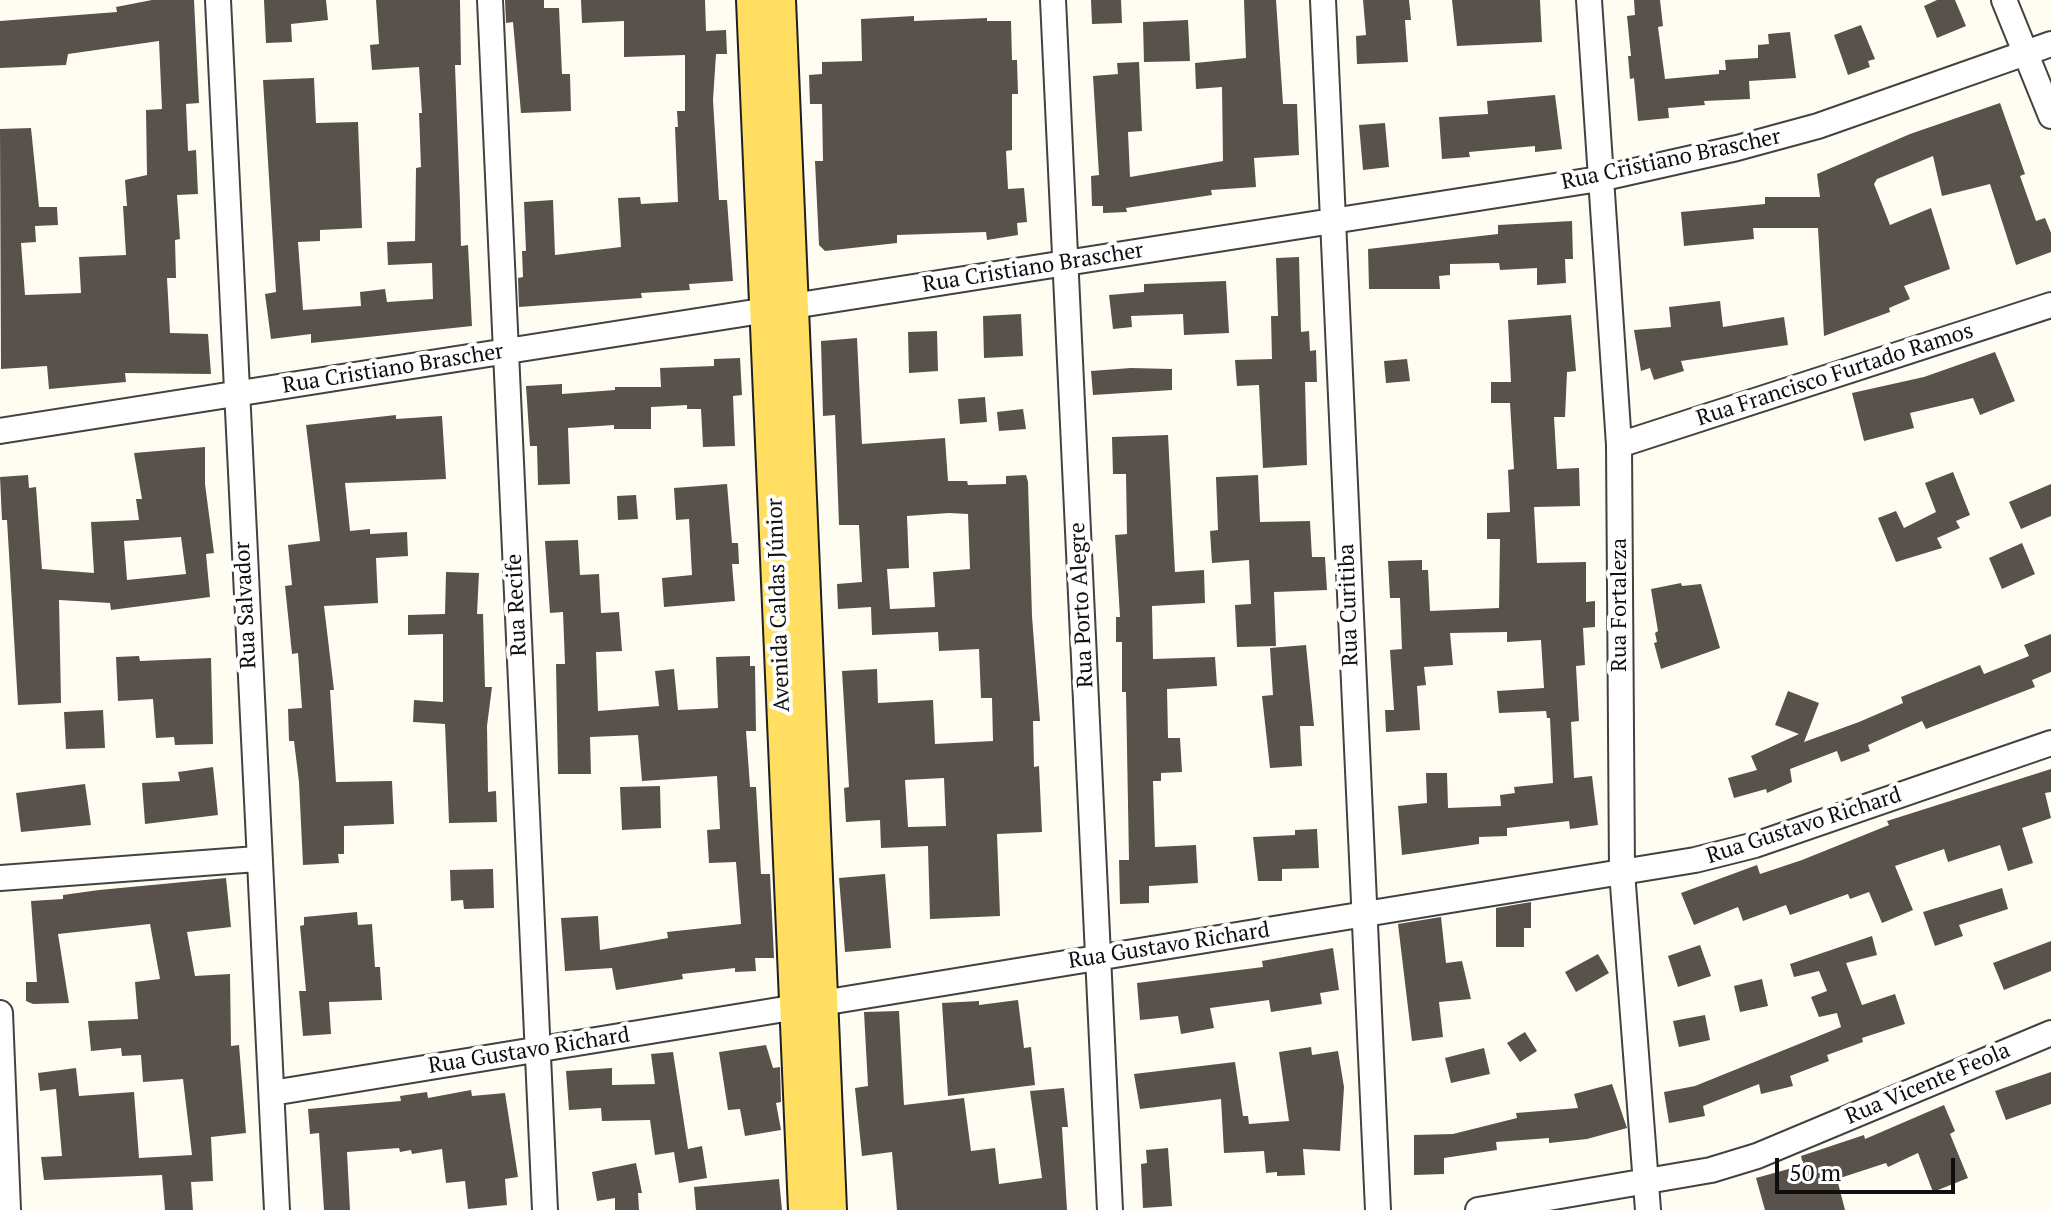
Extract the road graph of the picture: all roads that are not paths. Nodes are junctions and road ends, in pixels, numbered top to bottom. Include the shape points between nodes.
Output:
1 (218, 0) edge
2 (490, 0) edge
3 (753, 0) edge
4 (779, 0) edge
5 (1053, 0) edge
6 (1323, 0) edge
7 (1589, 0) edge
8 (2004, 0) edge
9 (2051, 44) edge
10 (2025, 53) junction
11 (2051, 116) edge
12 (1599, 179) junction
13 (1333, 221) junction
14 (1066, 263) junction
15 (2051, 305) edge
16 (779, 308) junction
17 (505, 352) junction
18 (236, 394) junction
19 (0, 431) edge
20 (1619, 445) junction
21 (2051, 743) edge
22 (257, 859) junction
23 (1622, 872) junction
24 (0, 878) edge
25 (1363, 915) junction
26 (1098, 958) junction
27 (809, 1005) junction
28 (0, 1013) edge
29 (2051, 1033) edge
30 (536, 1050) junction
31 (272, 1093) junction
32 (1648, 1184) junction
33 (8, 1210) edge
34 (277, 1210) edge
35 (545, 1210) edge
36 (805, 1210) edge
37 (830, 1210) edge
38 (1110, 1210) edge
39 (1378, 1210) edge
40 (1478, 1210) edge
41 (1648, 1210) edge

1 - 18 street, Rua Salvador
2 - 17 street, Rua Recife
3 - 16 main road, Avenida Caldas Júnior
4 - 16 main road, Avenida Caldas Júnior
5 - 14 street, Rua Porto Alegre
6 - 13 street, Rua Curitiba
7 - 12 street, Rua Fortaleza
8 - 10 street
9 - 10 street, Rua Cristiano Brascher
10 - 11 street
10 - 12 street, Rua Cristiano Brascher via 1818,126
12 - 13 street, Rua Cristiano Brascher
12 - 20 street, Rua Fortaleza
13 - 14 street, Rua Cristiano Brascher
13 - 25 street, Rua Curitiba
14 - 16 street, Rua Cristiano Brascher
14 - 26 street, Rua Porto Alegre
15 - 20 street, Rua Francisco Furtado Ramos
16 - 17 street, Rua Cristiano Brascher
16 - 27 main road, Avenida Caldas Júnior
17 - 18 street, Rua Cristiano Brascher
17 - 30 street, Rua Recife
18 - 19 street, Rua Cristiano Brascher
18 - 22 street, Rua Salvador
20 - 23 street, Rua Fortaleza
21 - 23 street, Rua Gustavo Richard via 1755,845
22 - 24 street
22 - 31 street, Rua Salvador
23 - 25 street, Rua Gustavo Richard
23 - 32 street, Rua Fortaleza
25 - 26 street, Rua Gustavo Richard
25 - 39 street, Rua Curitiba
26 - 27 street, Rua Gustavo Richard
26 - 38 street, Rua Porto Alegre
27 - 30 street, Rua Gustavo Richard
27 - 36 main road, Avenida Caldas Júnior
27 - 37 main road, Avenida Caldas Júnior
28 - 33 street
29 - 32 street, Rua Vicente Feola via 1757,1156
30 - 31 street, Rua Gustavo Richard
30 - 35 street, Rua Recife
31 - 34 street, Rua Salvador
32 - 40 street, Rua Vicente Feola
32 - 41 street, Rua Fortaleza

